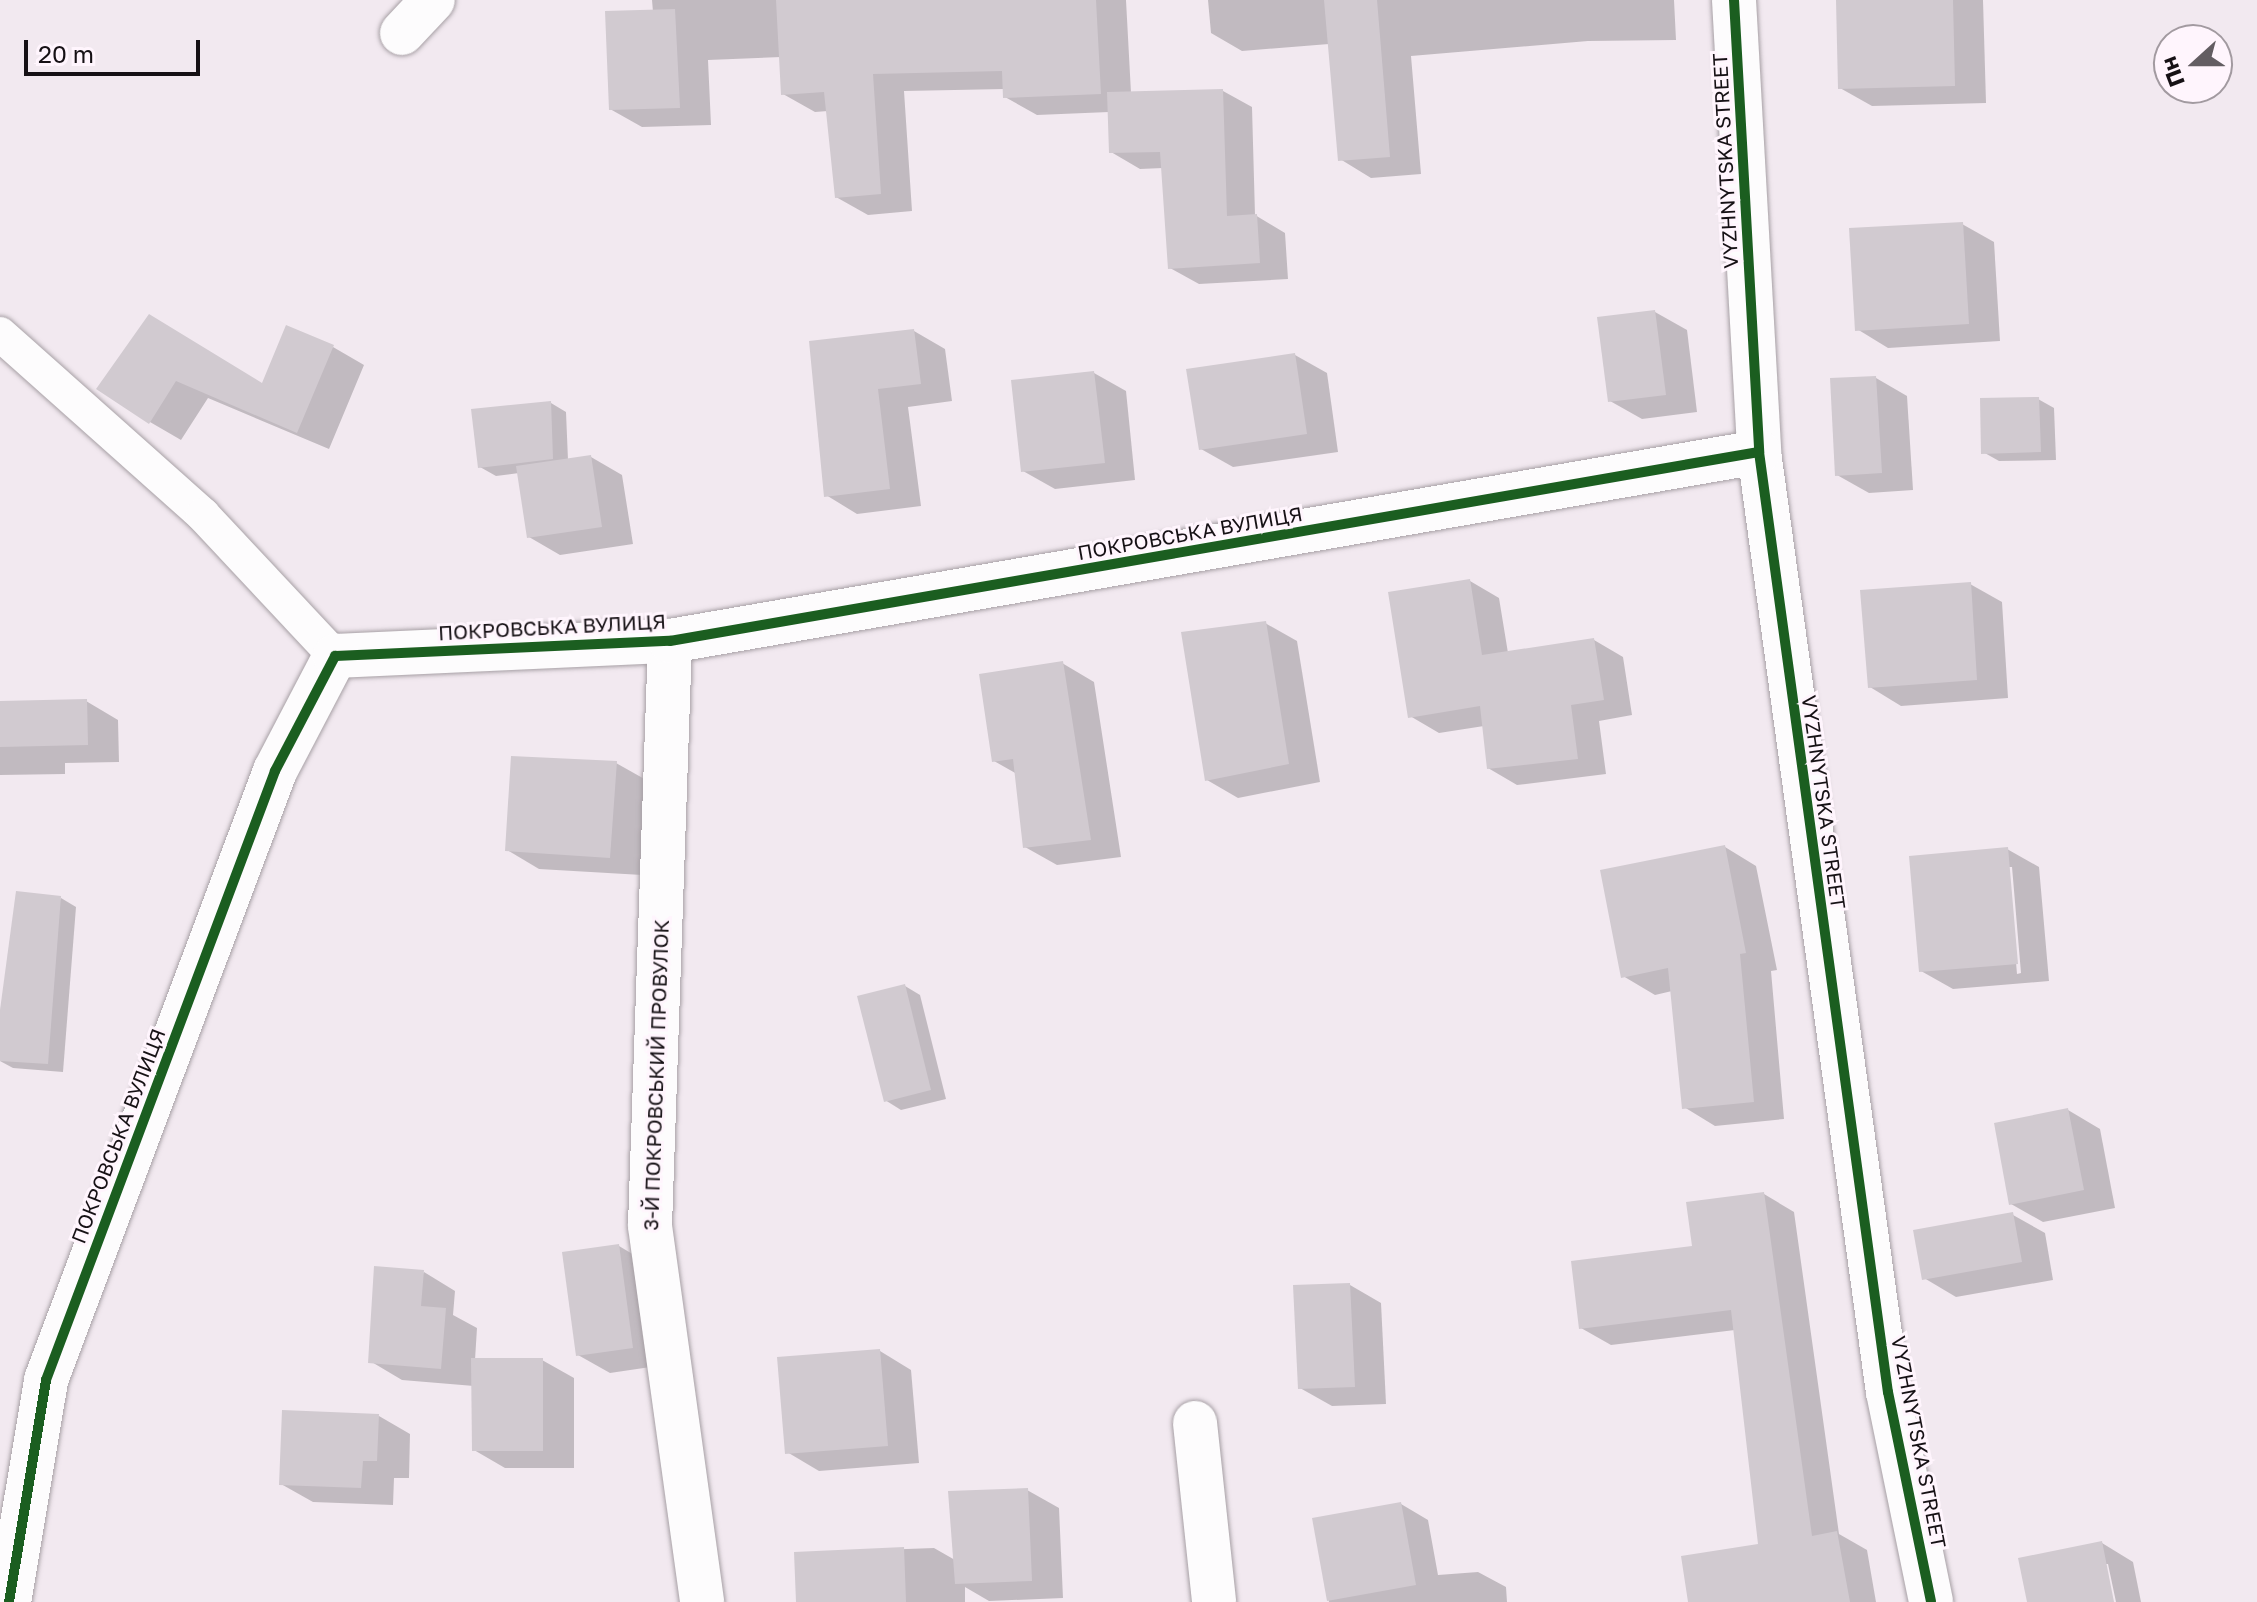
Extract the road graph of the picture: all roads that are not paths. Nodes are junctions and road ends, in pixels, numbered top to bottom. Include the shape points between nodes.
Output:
1 (433, 0) edge
2 (1734, 0) edge
3 (402, 33) dead end
4 (0, 334) edge
5 (1759, 452) junction
6 (670, 641) junction
7 (335, 656) junction
8 (1195, 1423) dead end
9 (9, 1602) edge
10 (702, 1602) edge
11 (1214, 1602) edge
12 (1931, 1602) edge

1 - 3 street
2 - 5 street, VYZHNYTSKA STREET
4 - 7 lane via 203,515
5 - 6 street, ПОКРОВСЬКА ВУЛИЦЯ
5 - 12 street, VYZHNYTSKA STREET via 1888,1392
6 - 7 street, ПОКРОВСЬКА ВУЛИЦЯ
6 - 10 street, 3-Й ПОКРОВСЬКИЙ ПРОВУЛОК via 650,1226
7 - 9 street, ПОКРОВСЬКА ВУЛИЦЯ via 275,771 46,1380
8 - 11 street

